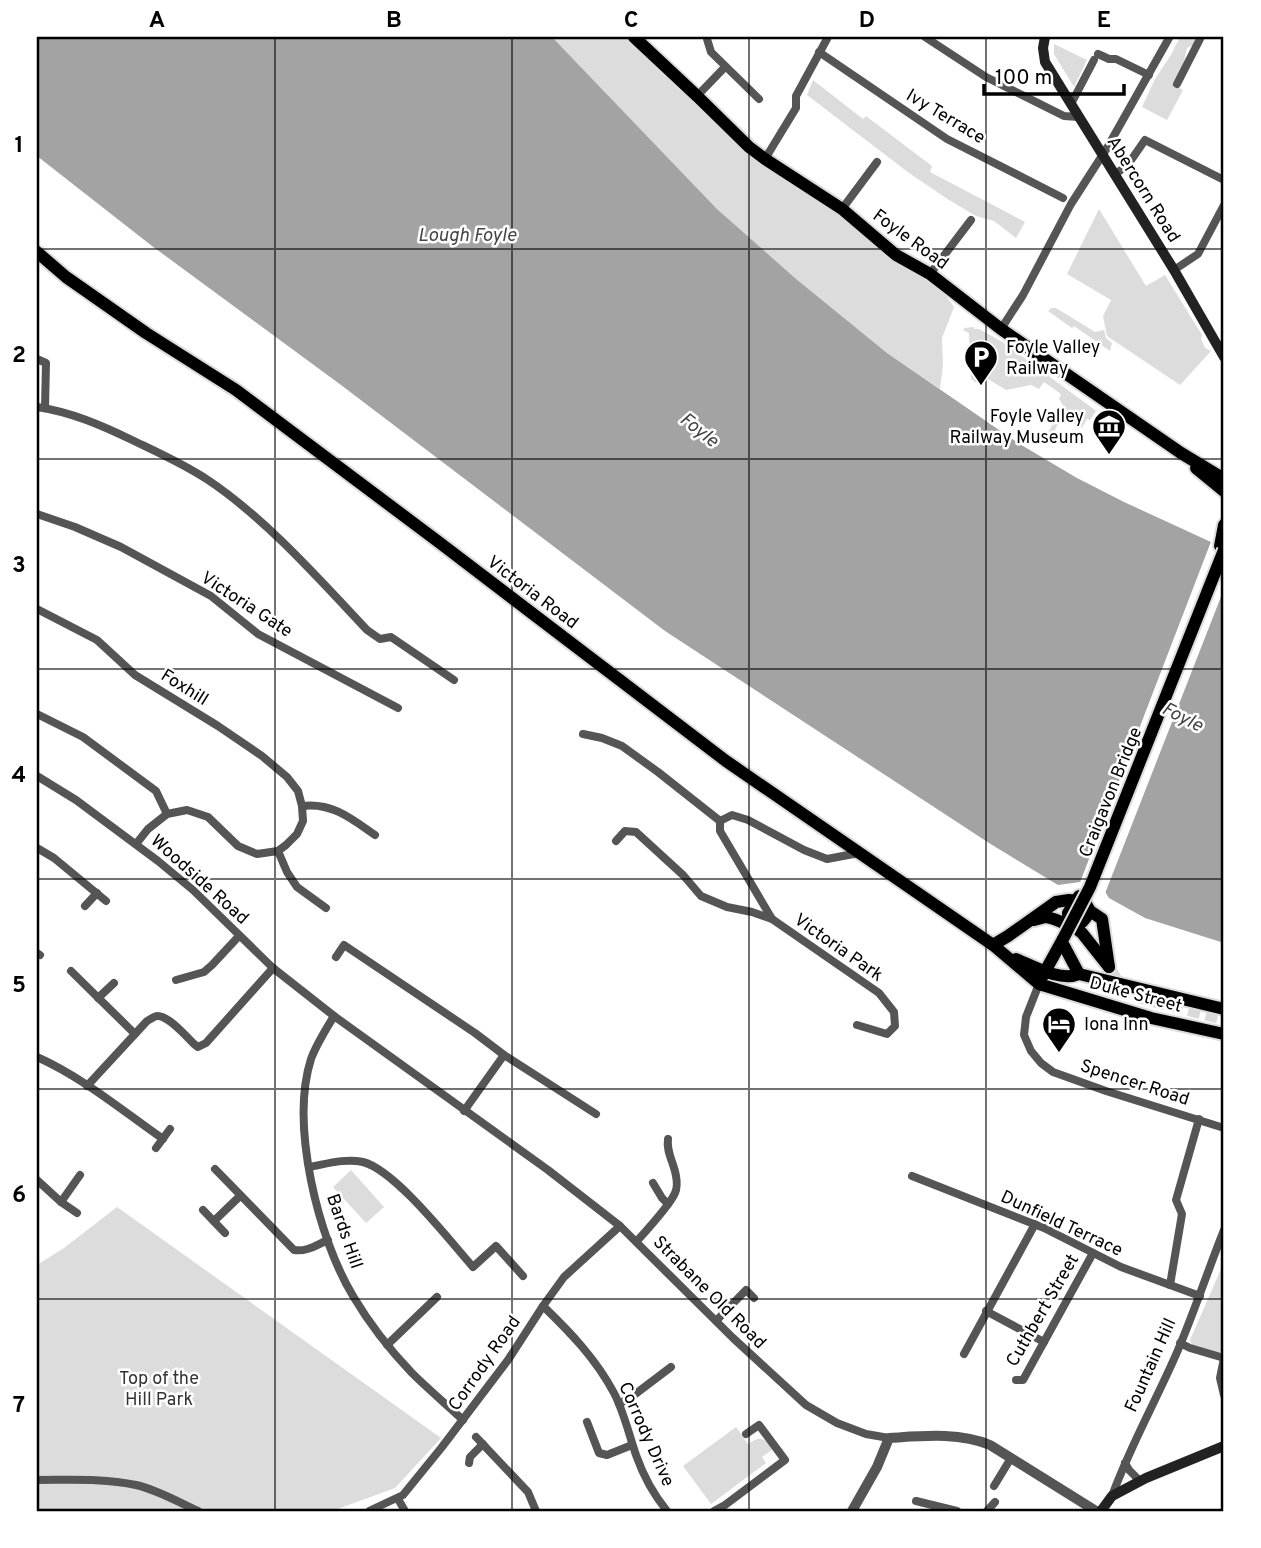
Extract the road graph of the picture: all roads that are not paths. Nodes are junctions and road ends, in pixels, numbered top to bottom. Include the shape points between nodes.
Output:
1 (634, 37) edge
2 (708, 37) edge
3 (828, 37) edge
4 (925, 37) edge
5 (1045, 37) edge
6 (1169, 37) edge
7 (1201, 37) edge
8 (819, 52) junction
9 (725, 67) junction
10 (1149, 75) junction
11 (1177, 83) dead end
12 (697, 96) junction
13 (759, 99) dead end
14 (1071, 104) junction
15 (1079, 117) junction
16 (1102, 154) junction
17 (765, 159) junction
18 (877, 163) dead end
19 (1115, 174) junction
20 (1224, 180) edge
21 (1063, 198) dead end
22 (1224, 205) edge
23 (842, 209) junction
24 (971, 220) dead end
25 (37, 252) edge
26 (1174, 270) junction
27 (930, 274) junction
28 (1001, 329) junction
29 (1224, 357) edge
30 (37, 359) edge
31 (41, 407) edge
32 (1181, 453) junction
33 (1224, 480) edge
34 (1224, 491) edge
35 (37, 514) edge
36 (1224, 525) edge
37 (1224, 541) edge
38 (1224, 550) edge
39 (37, 609) edge
40 (454, 680) dead end
41 (398, 708) dead end
42 (37, 714) edge
43 (583, 734) dead end
44 (37, 776) edge
45 (302, 806) junction
46 (167, 814) junction
47 (720, 821) junction
48 (375, 835) dead end
49 (616, 841) dead end
50 (136, 844) junction
51 (37, 848) edge
52 (278, 850) junction
53 (859, 853) junction
54 (96, 893) junction
55 (1075, 900) junction
56 (106, 901) dead end
57 (85, 905) dead end
58 (326, 908) dead end
59 (1090, 911) junction
60 (772, 919) junction
61 (1027, 922) junction
62 (1073, 926) junction
63 (239, 936) junction
64 (1063, 940) junction
65 (993, 945) junction
66 (335, 957) dead end
67 (1009, 957) junction
68 (273, 968) junction
69 (71, 971) dead end
70 (1045, 971) junction
71 (1079, 974) junction
72 (176, 980) dead end
73 (114, 983) dead end
74 (1040, 984) junction
75 (98, 998) junction
76 (1224, 1009) edge
77 (334, 1016) junction
78 (857, 1025) dead end
79 (135, 1034) junction
80 (1224, 1034) edge
81 (504, 1055) junction
82 (37, 1057) edge
83 (87, 1086) junction
84 (464, 1111) junction
85 (596, 1114) dead end
86 (1199, 1119) junction
87 (1224, 1128) edge
88 (170, 1129) dead end
89 (163, 1139) junction
90 (668, 1139) dead end
91 (156, 1148) dead end
92 (309, 1167) junction
93 (215, 1169) dead end
94 (80, 1175) dead end
95 (912, 1176) dead end
96 (37, 1180) edge
97 (653, 1183) dead end
98 (240, 1196) junction
99 (61, 1202) junction
100 (668, 1203) junction
101 (203, 1210) dead end
102 (77, 1213) dead end
103 (214, 1221) junction
104 (1035, 1224) junction
105 (620, 1226) junction
106 (1224, 1230) edge
107 (225, 1233) dead end
108 (328, 1240) junction
109 (637, 1241) junction
110 (1093, 1253) junction
111 (523, 1276) dead end
112 (1170, 1285) junction
113 (1200, 1296) junction
114 (437, 1297) dead end
115 (754, 1298) dead end
116 (542, 1306) junction
117 (986, 1311) junction
118 (716, 1321) junction
119 (1044, 1342) junction
120 (1180, 1343) junction
121 (387, 1345) junction
122 (964, 1353) dead end
123 (1224, 1358) edge
124 (671, 1367) dead end
125 (1016, 1380) dead end
126 (1224, 1395) edge
127 (618, 1404) junction
128 (463, 1420) junction
129 (587, 1422) dead end
130 (746, 1434) dead end
131 (476, 1437) dead end
132 (889, 1438) junction
133 (483, 1444) junction
134 (632, 1445) junction
135 (1224, 1446) edge
136 (1011, 1458) junction
137 (469, 1463) dead end
138 (1125, 1463) junction
139 (37, 1480) edge
140 (1140, 1481) junction
141 (994, 1486) dead end
142 (1112, 1496) junction
143 (398, 1499) junction
144 (916, 1501) dead end
145 (995, 1502) dead end
146 (198, 1511) edge
147 (369, 1511) edge
148 (405, 1511) edge
149 (536, 1511) edge
150 (667, 1511) edge
151 (714, 1511) edge
152 (852, 1511) edge
153 (957, 1511) edge
154 (987, 1511) edge
155 (1098, 1511) edge

1 - 12 main road, Foyle Road
2 - 9 street via 710,52
3 - 8 street
4 - 15 street via 986,77 1064,117
5 - 14 main road, Abercorn Road via 1045,62
6 - 10 street
7 - 11 street
8 - 17 street via 796,96 796,108
8 - 21 street, Ivy Terrace via 947,139
9 - 12 street
9 - 13 street
10 - 14 street via 1116,59 1096,57
10 - 16 street
12 - 17 main road, Foyle Road
14 - 15 main road, Abercorn Road
15 - 16 main road, Abercorn Road
16 - 19 main road, Abercorn Road
16 - 28 street
17 - 23 main road, Foyle Road
18 - 23 street
19 - 20 street via 1131,162 1145,140
19 - 26 main road, Abercorn Road
22 - 26 street via 1198,254
23 - 27 main road, Foyle Road via 896,255
24 - 27 street
25 - 53 main road, Victoria Road via 123,317 236,390 726,761
26 - 29 main road, Abercorn Road
27 - 28 main road, Foyle Road
28 - 32 main road, Foyle Road
30 - 31 street via 46,363
31 - 40 street via 88,419 207,480 278,539 367,630 380,639 391,638
32 - 33 main road, Foyle Road
32 - 34 main road, Foyle Road
35 - 41 street, Victoria Gate via 121,547 211,596 258,634
36 - 37 main road via 1220,546
38 - 64 main road, Craigavon Bridge, bridge via 1090,887
39 - 45 street, Foxhill via 97,640 135,675 262,756 287,777
42 - 46 street via 83,737 156,791
43 - 47 street via 622,746
44 - 50 street, Woodside Road
45 - 48 street via 324,806 342,813
45 - 52 street via 298,834
46 - 50 street
46 - 52 street via 187,810 208,817 238,846 257,854
47 - 53 street via 732,816 748,820 827,859
47 - 60 street, Victoria Park via 720,831
49 - 60 street via 625,831 636,832 701,896
50 - 63 street, Woodside Road via 194,890
51 - 54 street
52 - 58 street via 297,887
53 - 65 main road, Victoria Road
54 - 56 street
54 - 57 street
55 - 59 main road, Craigavon Bridge via 1088,885
55 - 61 main road via 1056,902
55 - 62 main road via 1068,913
59 - 62 main road via 1081,925
59 - 62 main road, Duke Street via 1102,919 1111,969
60 - 78 street, Victoria Park via 879,993 894,1012 895,1026 887,1034
61 - 62 main road via 1045,917
61 - 65 main road
63 - 68 street, Woodside Road
63 - 72 street via 204,972
64 - 70 main road, Craigavon Bridge
64 - 71 main road
65 - 67 main road, Victoria Road
66 - 81 street via 344,945
67 - 70 main road, Victoria Road
67 - 74 main road, Victoria Road
68 - 77 street, Woodside Road
68 - 79 street via 202,1046 161,1016 147,1021
69 - 75 street
70 - 71 main road, Duke Street via 1070,977
70 - 74 main road, Craigavon Bridge
71 - 76 main road, Duke Street
73 - 75 street
74 - 80 main road, Duke Street via 1151,1018
74 - 86 street, Spencer Road via 1024,1034 1041,1063 1054,1072
75 - 79 street
77 - 84 street, Strabane Old Road
77 - 92 street, Bards Hill via 312,1058 304,1095
79 - 83 street
81 - 84 street
81 - 85 street
82 - 83 street
83 - 89 street
84 - 105 street, Strabane Old Road
86 - 87 street, Spencer Road
86 - 112 street via 1176,1200 1182,1214
88 - 89 street
89 - 91 street
90 - 100 street via 677,1178 676,1192
92 - 108 street, Bards Hill
92 - 111 street via 366,1163 402,1188 473,1267 496,1246
93 - 98 street
94 - 99 street
95 - 104 street, Dunfield Terrace
96 - 99 street
97 - 100 street
98 - 103 street
98 - 108 street via 294,1250
99 - 102 street
100 - 109 street
101 - 103 street
103 - 107 street
104 - 110 street, Dunfield Terrace
104 - 117 street
105 - 109 street, Strabane Old Road
105 - 116 street, Corrody Road via 564,1277
106 - 113 street, Fountain Hill
108 - 121 street, Bards Hill via 354,1297
109 - 118 street, Strabane Old Road
110 - 112 street, Dunfield Terrace
110 - 119 street, Cuthbert Street
112 - 113 street, Dunfield Terrace
113 - 120 street, Fountain Hill
114 - 121 street
115 - 118 street via 746,1290
116 - 127 street, Corrody Drive via 586,1350
116 - 128 street, Corrody Road
117 - 119 street
117 - 122 street
118 - 132 street, Strabane Old Road via 806,1405 837,1423
119 - 125 street, Cuthbert Street via 1023,1380
120 - 123 street
120 - 138 street, Fountain Hill
121 - 128 street, Bards Hill
123 - 126 street via 1220,1378
124 - 127 street
127 - 134 street, Corrody Drive
128 - 143 street, Corrody Road
129 - 134 street via 599,1453 607,1455
130 - 151 street via 759,1425 785,1460
131 - 133 street
132 - 136 street, Strabane Old Road via 964,1437
132 - 152 street
133 - 137 street
133 - 149 street via 528,1492
134 - 150 street, Corrody Drive
135 - 140 main road
136 - 141 street
136 - 155 street, Strabane Old Road
138 - 140 street
138 - 142 street, Fountain Hill
139 - 146 street via 109,1480 139,1485
140 - 142 main road
142 - 155 main road, Fountain Hill
143 - 147 street, Corrody Road
143 - 148 street
144 - 153 street
145 - 154 street

